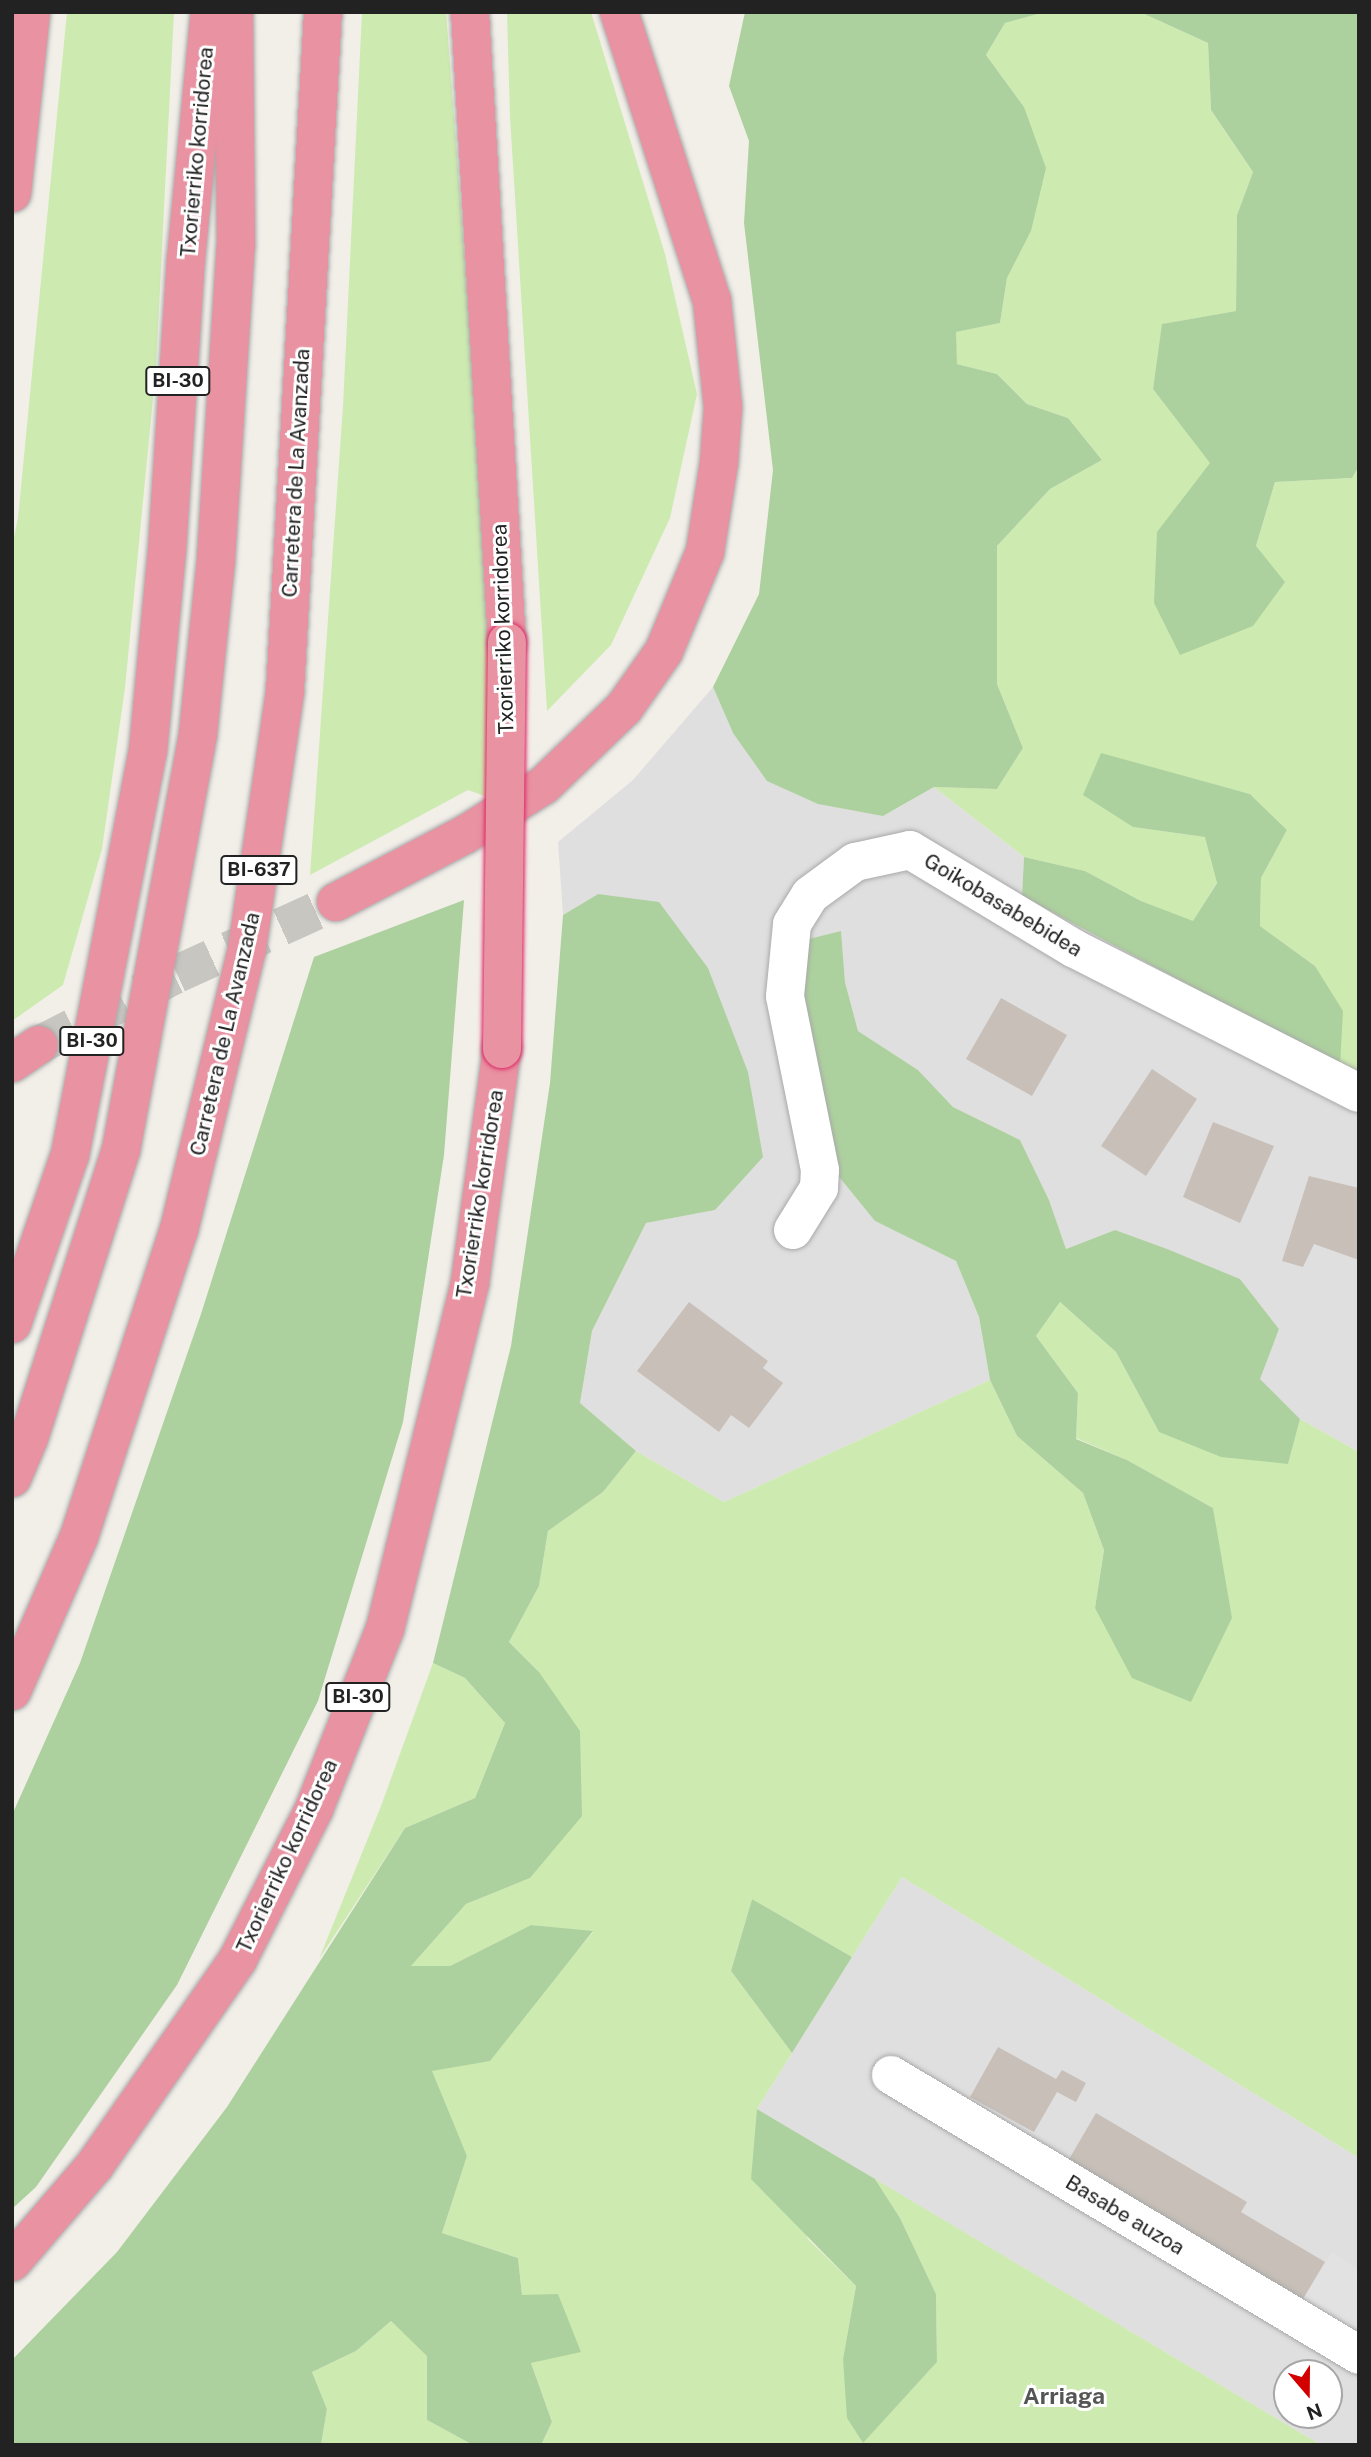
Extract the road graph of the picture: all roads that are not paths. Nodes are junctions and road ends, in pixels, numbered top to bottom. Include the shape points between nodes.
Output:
1 (31, 12) edge
2 (210, 12) edge
3 (234, 12) edge
4 (323, 12) edge
5 (470, 12) edge
6 (619, 12) edge
7 (12, 193) edge
8 (336, 902) tunnel mouth
9 (1359, 1093) edge
10 (793, 1230) dead end
11 (12, 1324) edge
12 (12, 1478) edge
13 (12, 1691) edge
14 (891, 2075) dead end
15 (12, 2262) edge
16 (1359, 2355) edge

1 - 7 highway
2 - 11 highway, Txorierriko korridorea / BI-30 via 148,751 70,1155
3 - 12 highway via 236,244 216,559 198,734 121,1150 29,1438
4 - 13 highway, Carretera de La Avanzada / BI-637 via 285,691 247,949 180,1230 79,1537
5 - 15 highway, Txorierriko korridorea / BI-30, bridge via 507,642 502,1049 470,1282 384,1629 314,1809 238,1959 95,2165
6 - 8 highway via 712,301 723,407 705,552 664,651 624,708 544,785 466,834
9 - 10 street, Goikobasabebidea via 1075,949 910,850 855,862 810,895 792,924 785,996 820,1170 819,1188
14 - 16 street, Basabe auzoa

